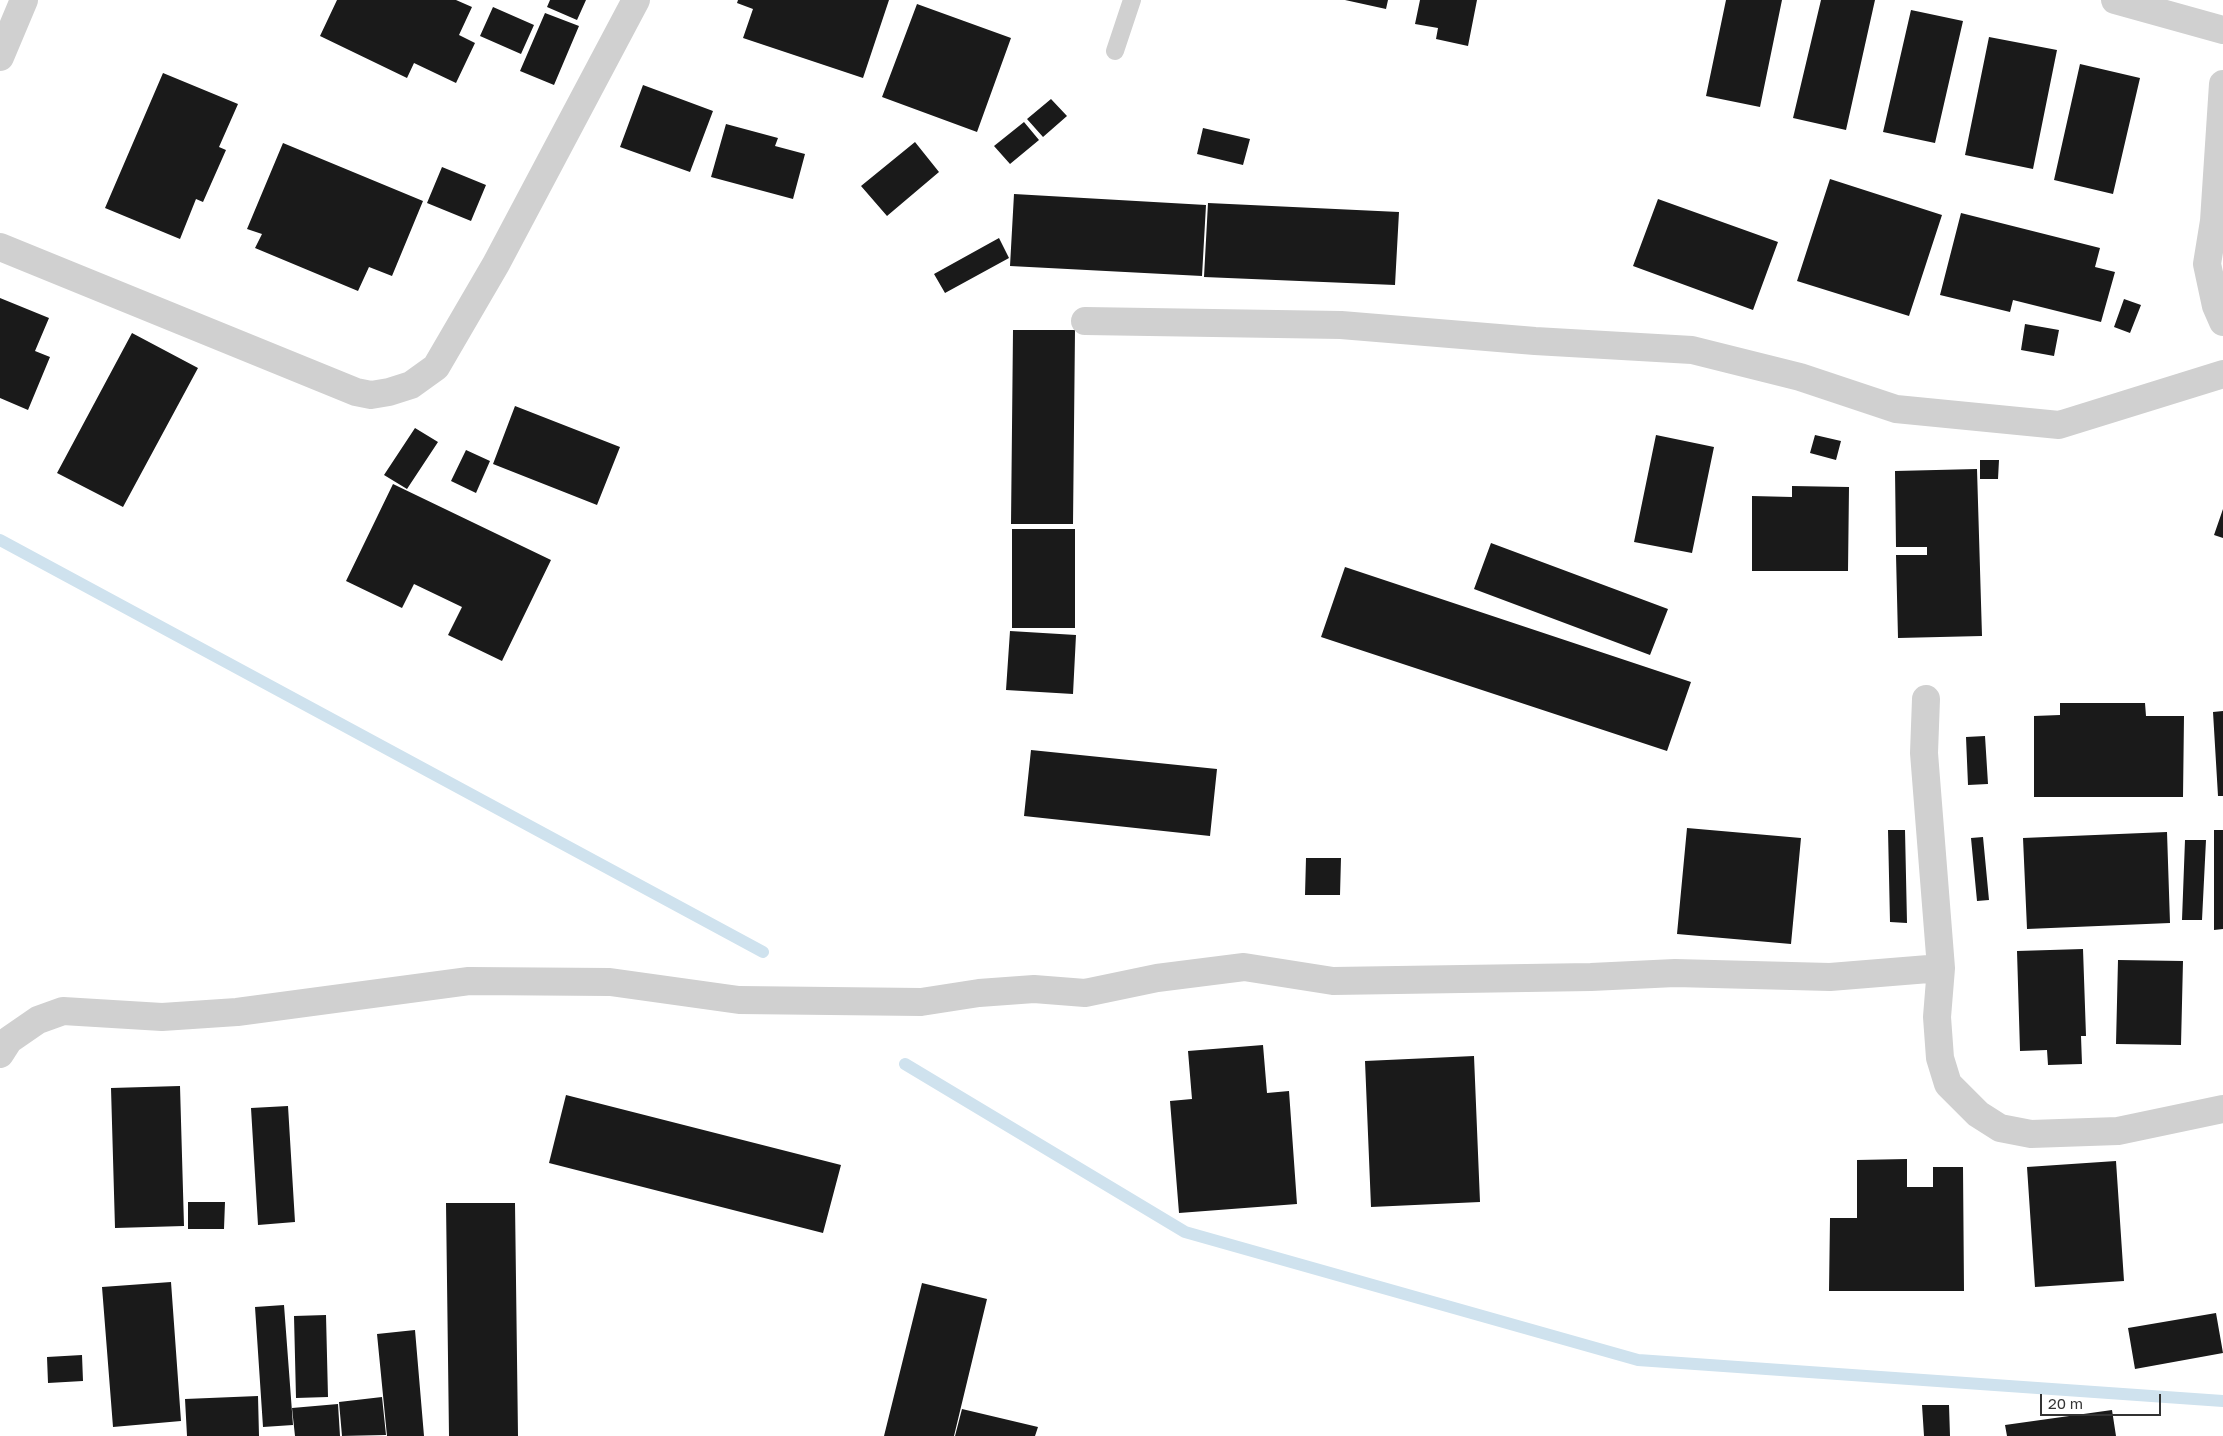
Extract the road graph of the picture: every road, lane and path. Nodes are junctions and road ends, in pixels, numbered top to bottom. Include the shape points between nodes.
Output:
1 (24, 0) edge
2 (636, 0) edge
3 (1132, 0) edge
4 (2115, 0) edge
5 (2223, 30) edge
6 (1115, 51) dead end
7 (0, 57) edge
8 (2223, 84) edge
9 (0, 246) edge
10 (1085, 321) dead end
11 (2223, 322) edge
12 (2223, 374) edge
13 (1926, 699) dead end
14 (1941, 968) junction
15 (0, 1054) edge
16 (2223, 1109) edge

1 - 7 street
2 - 9 street via 496,264 446,350 436,366 411,385 371,395 356,392
3 - 6 lane
4 - 5 street
8 - 11 street via 2214,221 2207,264
10 - 12 street via 1341,325 1692,350 1800,377 1896,409 2059,425
13 - 14 street via 1924,754
14 - 15 street via 1830,977 1675,973 1333,981 1244,967 1157,978 1085,993 1034,989 921,1002 739,1000 610,982 469,981 237,1012 162,1017 63,1011 38,1020 9,1040
14 - 16 street via 1937,1017 1940,1058 1948,1084 1978,1114 2000,1128 2031,1134 2118,1131

